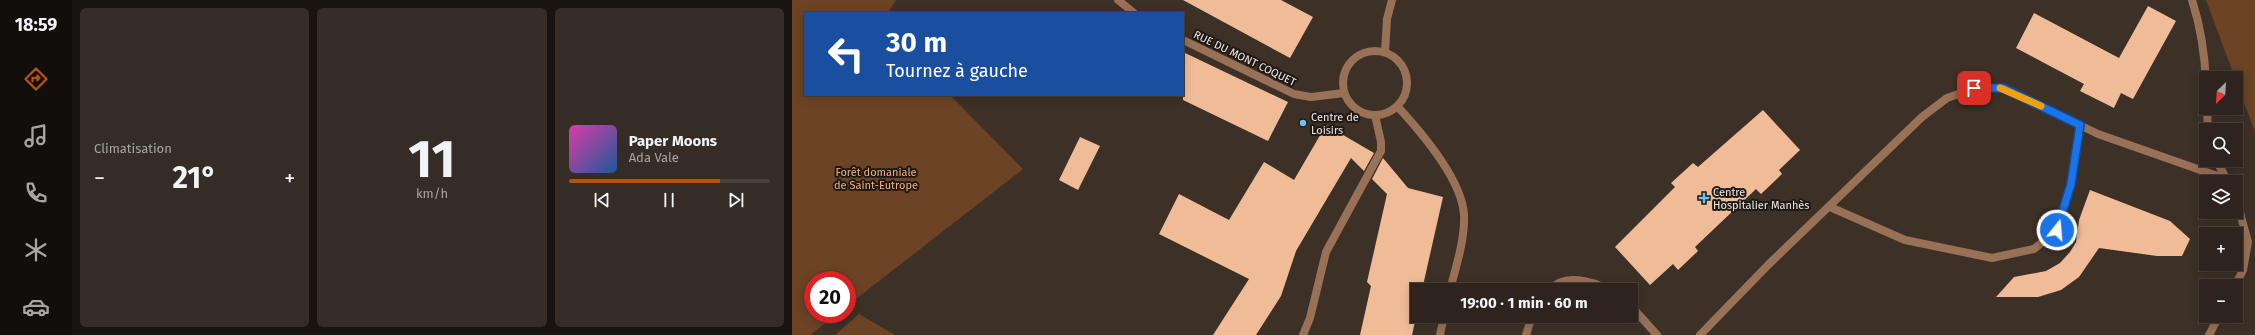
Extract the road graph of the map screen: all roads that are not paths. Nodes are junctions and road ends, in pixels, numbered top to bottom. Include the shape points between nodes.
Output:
1 (1118, 0) edge
2 (1392, 0) edge
3 (2192, 0) edge
4 (1133, 12) edge
5 (1184, 40) edge
6 (1385, 52) junction
7 (2206, 71) edge
8 (1344, 93) junction
9 (1398, 107) junction
10 (1375, 115) junction
11 (2080, 125) junction
12 (2210, 175) edge
13 (1830, 207) junction
14 (2242, 219) edge
15 (2238, 279) edge
16 (1452, 283) edge
17 (1559, 283) edge
18 (1588, 283) edge
19 (1638, 314) edge
20 (1443, 323) edge
21 (1530, 323) edge
22 (2215, 323) edge
23 (1303, 335) edge
24 (1440, 335) edge
25 (1526, 335) edge
26 (1657, 335) edge
27 (1700, 335) edge
28 (2208, 335) edge

1 - 4 street
2 - 6 street via 1386,19
3 - 7 street via 2205,53
5 - 8 street, RUE DU MONT COQUET via 1294,94 1311,97
6 - 8 street via 1371,50 1355,58 1347,67 1342,82
6 - 9 street via 1404,67 1409,84 1405,97
8 - 10 street via 1351,105 1363,113
9 - 10 street via 1388,113
9 - 16 street via 1415,125 1441,162 1461,197 1464,230
10 - 23 street via 1381,151 1326,252 1310,318
11 - 12 street via 2113,140
11 - 13 street via 2003,88 1974,88 1947,98 1922,117
11 - 13 street via 2071,184 2057,230 2034,249 1992,258 1912,242
13 - 27 street via 1769,264
14 - 15 street via 2248,242 2243,270
17 - 18 street via 1576,279
19 - 26 street
20 - 24 street
21 - 25 street
22 - 28 street

